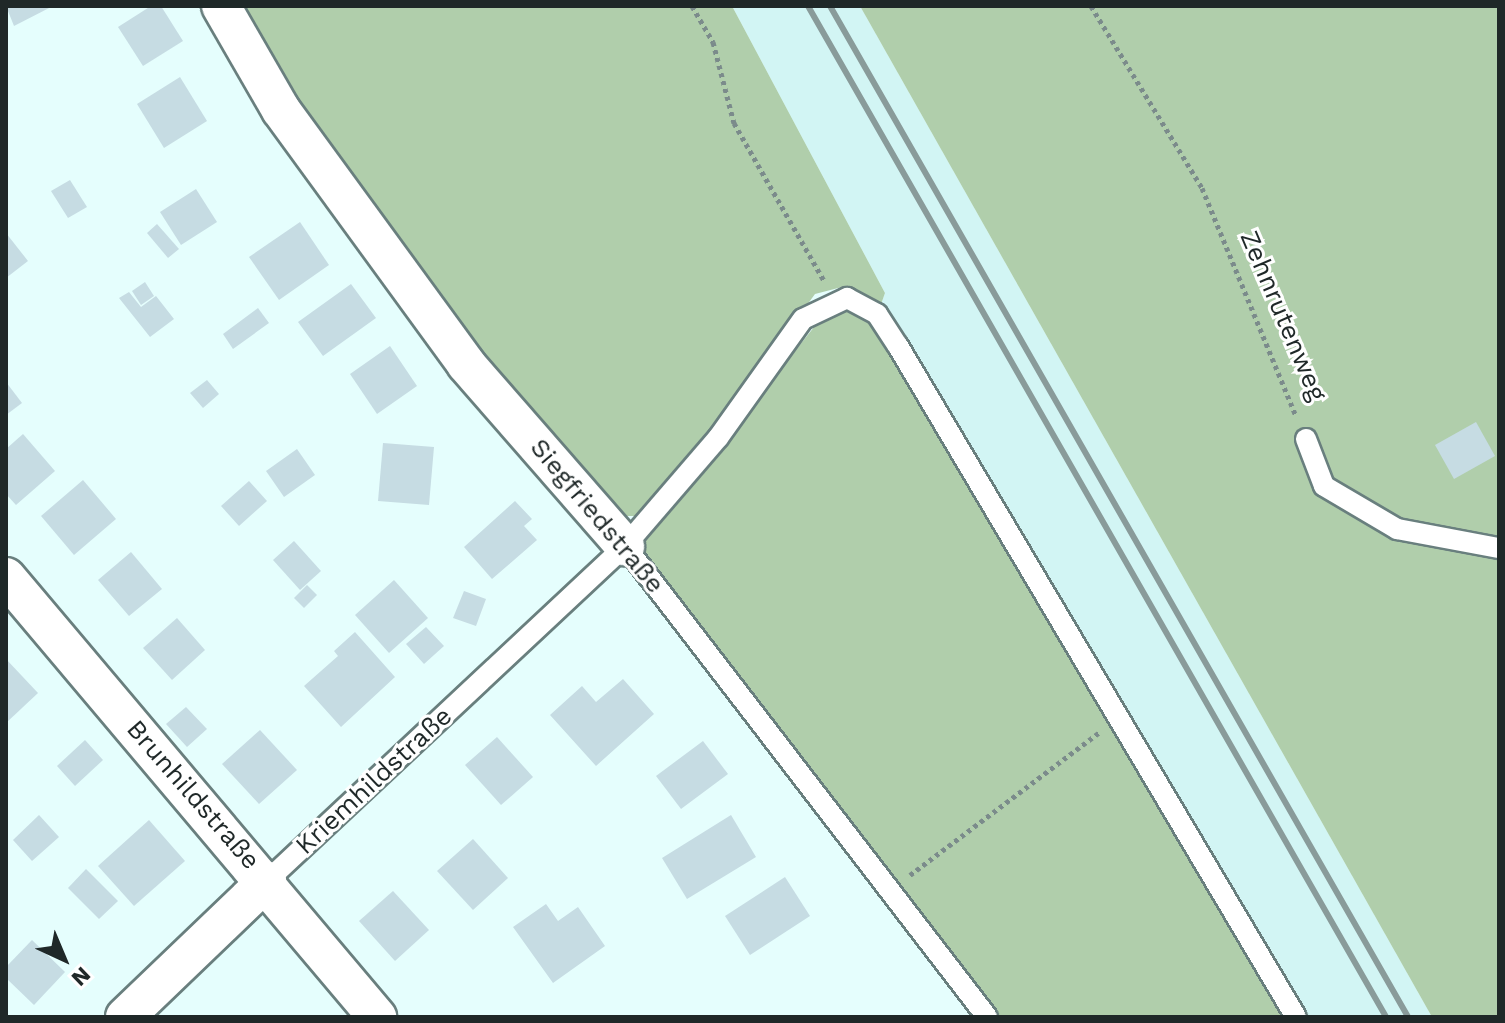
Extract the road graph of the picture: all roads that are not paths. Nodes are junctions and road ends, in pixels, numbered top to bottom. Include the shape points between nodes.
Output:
1 (221, 6) edge
2 (1306, 439) road end
3 (625, 546) junction
4 (1499, 548) edge
5 (6, 577) edge
6 (267, 881) junction
7 (125, 1017) edge
8 (377, 1017) edge
9 (987, 1017) edge
10 (1296, 1017) edge

1 - 3 street, Siegfriedstraße via 281,110 466,364
2 - 4 lane, Zehnrutenweg via 1324,486 1397,529
3 - 6 lane, Kriemhildstraße
3 - 9 lane, Siegfriedstraße
3 - 10 lane, Kriemhildstraße via 718,438 803,319 847,298 877,314
5 - 6 street, Brunhildstraße
6 - 7 street, Kriemhildstraße
6 - 8 street, Brunhildstraße

